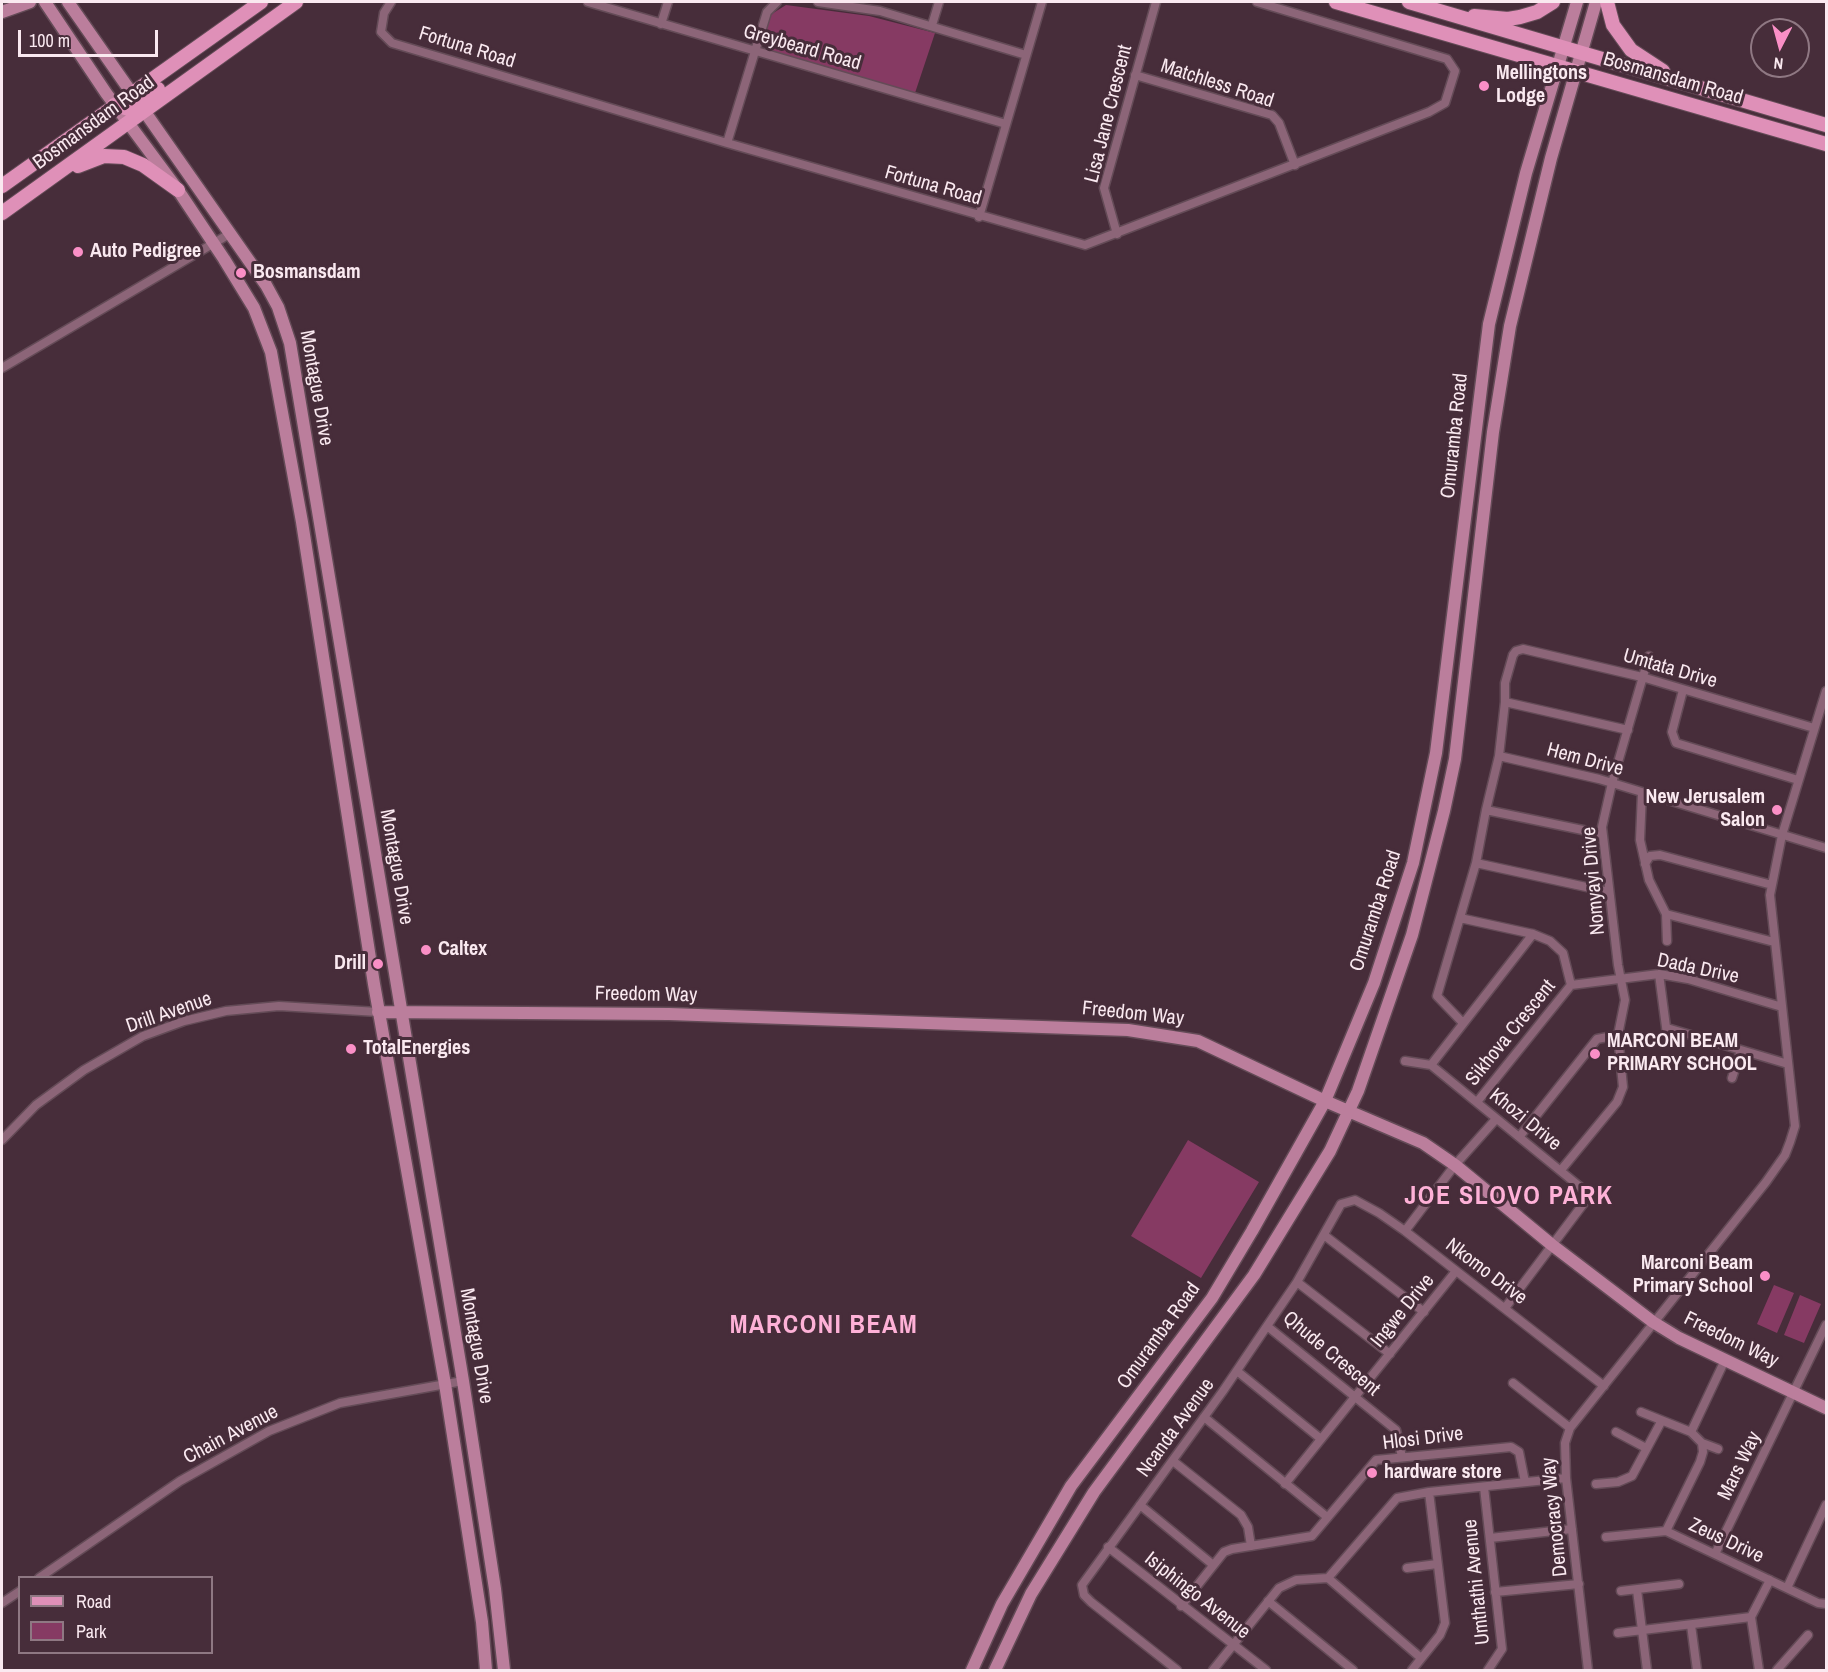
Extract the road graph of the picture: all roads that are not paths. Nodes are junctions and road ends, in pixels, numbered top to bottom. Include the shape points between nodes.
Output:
1 (30, 2) edge
2 (46, 2) edge
3 (51, 2) edge
4 (68, 2) edge
5 (261, 2) edge
6 (296, 2) edge
7 (391, 2) edge
8 (588, 2) edge
9 (668, 2) edge
10 (777, 2) edge
11 (818, 2) edge
12 (939, 2) edge
13 (1042, 2) edge
14 (1156, 2) edge
15 (1257, 2) edge
16 (1336, 2) edge
17 (1408, 2) edge
18 (1553, 2) edge
19 (1577, 2) edge
20 (1596, 2) edge
21 (1607, 2) edge
22 (1436, 10) junction
23 (2, 12) edge
24 (662, 24) junction
25 (932, 25) junction
26 (1564, 48) junction
27 (756, 52) junction
28 (1581, 53) junction
29 (1026, 55) junction
30 (1559, 66) junction
31 (1575, 71) junction
32 (1135, 75) junction
33 (1698, 87) junction
34 (138, 102) junction
35 (114, 105) junction
36 (127, 123) junction
37 (1006, 124) junction
38 (1827, 125) edge
39 (727, 143) junction
40 (1827, 144) edge
41 (1295, 165) junction
42 (2, 186) edge
43 (178, 190) junction
44 (28, 195) junction
45 (2, 213) edge
46 (980, 217) junction
47 (231, 233) junction
48 (1117, 234) junction
49 (212, 244) junction
50 (2, 368) edge
51 (1649, 657) dead end
52 (1641, 677) junction
53 (1683, 690) junction
54 (1827, 691) edge
55 (1505, 702) junction
56 (1814, 728) junction
57 (1628, 730) junction
58 (1499, 756) junction
59 (1798, 780) junction
60 (1612, 783) junction
61 (1642, 793) junction
62 (1486, 810) junction
63 (1602, 834) junction
64 (1782, 835) junction
65 (1827, 848) edge
66 (1476, 863) junction
67 (1645, 864) junction
68 (1772, 885) junction
69 (1609, 892) junction
70 (1666, 914) junction
71 (1460, 918) junction
72 (1533, 933) junction
73 (1667, 942) dead end
74 (1774, 942) junction
75 (1659, 974) junction
76 (1623, 977) junction
77 (1571, 985) junction
78 (1782, 1007) junction
79 (404, 1011) junction
80 (378, 1012) junction
81 (1463, 1023) junction
82 (1667, 1028) junction
83 (1618, 1035) junction
84 (1668, 1042) dead end
85 (1741, 1050) junction
86 (1405, 1061) dead end
87 (1788, 1064) junction
88 (1431, 1065) junction
89 (1732, 1078) dead end
90 (1325, 1101) junction
91 (1477, 1102) junction
92 (1350, 1111) junction
93 (1496, 1119) junction
94 (1520, 1136) junction
95 (2, 1140) edge
96 (1455, 1165) junction
97 (1561, 1170) junction
98 (1405, 1232) junction
99 (1324, 1235) junction
100 (1552, 1245) junction
101 (1456, 1270) junction
102 (1297, 1282) junction
103 (1505, 1308) junction
104 (1424, 1312) junction
105 (1653, 1322) junction
106 (1827, 1325) edge
107 (1267, 1326) junction
108 (1390, 1354) junction
109 (1725, 1360) junction
110 (1237, 1371) junction
111 (463, 1381) junction
112 (1513, 1383) dead end
113 (445, 1384) junction
114 (1604, 1386) junction
115 (1794, 1392) junction
116 (1355, 1397) junction
117 (1827, 1408) edge
118 (1641, 1412) dead end
119 (1204, 1417) junction
120 (1661, 1422) junction
121 (1570, 1428) junction
122 (1616, 1432) dead end
123 (1691, 1432) junction
124 (1321, 1439) junction
125 (1702, 1443) junction
126 (1646, 1448) junction
127 (1718, 1449) dead end
128 (1402, 1456) junction
129 (1173, 1461) junction
130 (1566, 1478) junction
131 (1525, 1482) junction
132 (1286, 1484) junction
133 (1596, 1484) dead end
134 (1484, 1487) junction
135 (1429, 1492) junction
136 (1140, 1505) junction
137 (1827, 1505) edge
138 (1328, 1517) junction
139 (1572, 1529) junction
140 (1666, 1531) junction
141 (1605, 1537) dead end
142 (1490, 1538) junction
143 (1251, 1546) junction
144 (1108, 1547) junction
145 (1715, 1554) junction
146 (1212, 1564) junction
147 (1437, 1564) junction
148 (1407, 1568) dead end
149 (42, 1576) edge
150 (1328, 1578) junction
151 (1770, 1580) junction
152 (1578, 1584) junction
153 (1679, 1584) dead end
154 (1787, 1588) junction
155 (1637, 1590) junction
156 (1621, 1591) dead end
157 (18, 1592) edge
158 (1495, 1592) junction
159 (1268, 1601) junction
160 (2, 1603) edge
161 (1827, 1604) edge
162 (1181, 1606) junction
163 (1751, 1617) junction
164 (1691, 1625) junction
165 (1643, 1631) junction
166 (1618, 1633) dead end
167 (1808, 1635) dead end
168 (1233, 1645) junction
169 (1421, 1658) junction
170 (1493, 1669) edge
171 (486, 1671) edge
172 (504, 1671) edge
173 (972, 1671) edge
174 (995, 1671) edge
175 (1177, 1671) edge
176 (1213, 1671) edge
177 (1266, 1671) edge
178 (1353, 1671) edge
179 (1412, 1671) edge
180 (1588, 1671) edge
181 (1647, 1671) edge
182 (1697, 1671) edge
183 (1759, 1671) edge
184 (1777, 1671) edge

1 - 23 main road
2 - 3 main road
2 - 35 main road, Montague Drive
4 - 34 main road, Montague Drive
5 - 34 main road, Bosmansdam Road
6 - 34 main road, Bosmansdam Road
7 - 39 street, Fortuna Road via 381,32 392,44
8 - 24 street, Greybeard Road
9 - 24 street
10 - 27 street via 767,12
11 - 25 street via 865,8
12 - 25 street
13 - 29 street
14 - 32 street, Lisa Jane Crescent
15 - 41 street, Fortuna Road via 1434,53 1447,59 1455,71 1452,87 1439,108
16 - 30 main road, Bosmansdam Road
17 - 22 main road, Bosmansdam Road
18 - 22 main road via 1537,12 1508,19
19 - 26 main road, Omuramba Road
20 - 28 main road, Omuramba Road
21 - 33 main road via 1613,25 1630,50
22 - 26 main road, Bosmansdam Road
24 - 27 street, Greybeard Road
25 - 29 street
26 - 28 main road, Bosmansdam Road
26 - 30 main road, Omuramba Road
27 - 37 street, Greybeard Road
27 - 39 street
28 - 31 main road, Omuramba Road
28 - 33 main road, Bosmansdam Road
29 - 37 street
30 - 31 main road, Bosmansdam Road
30 - 90 main road, Omuramba Road via 1512,227 1484,354 1450,648 1426,807 1413,863 1374,983
31 - 40 main road, Bosmansdam Road
31 - 92 main road, Omuramba Road via 1510,326 1493,432 1455,759 1444,812 1412,935
32 - 41 street, Matchless Road via 1270,114 1279,123
32 - 48 street, Lisa Jane Crescent via 1104,188
33 - 38 main road, Bosmansdam Road
34 - 35 main road via 126,109
34 - 36 main road, Bosmansdam Road
34 - 47 main road, Montague Drive
35 - 36 main road, Montague Drive
35 - 42 main road, Bosmansdam Road
36 - 43 main road, Montague Drive
36 - 44 main road, Bosmansdam Road
37 - 46 street
39 - 46 street, Fortuna Road
41 - 48 street, Fortuna Road
43 - 44 main road via 138,162 109,155 83,163
43 - 49 main road, Montague Drive
44 - 45 main road, Bosmansdam Road
46 - 48 street, Fortuna Road via 1080,245 1096,244
47 - 49 street
47 - 79 main road, Montague Drive via 278,307 290,343 382,904
49 - 50 street
49 - 80 main road, Montague Drive via 254,308 275,366
51 - 52 street, Nomyayi Drive
52 - 53 street, Umtata Drive
52 - 55 street, Umtata Drive via 1523,649 1516,651 1505,683
52 - 57 street, Nomyayi Drive
53 - 56 street, Umtata Drive
53 - 59 street via 1672,732 1676,743
54 - 56 street, Democracy Way
55 - 57 street
55 - 58 street
56 - 59 street, Democracy Way
57 - 60 street, Nomyayi Drive
58 - 60 street, Hem Drive
58 - 62 street
59 - 64 street, Democracy Way
60 - 61 street, Hem Drive
60 - 63 street, Nomyayi Drive
61 - 64 street, Hem Drive
61 - 67 street via 1640,833
62 - 63 street
62 - 66 street
63 - 69 street, Nomyayi Drive
64 - 65 street, Hem Drive
64 - 68 street, Democracy Way
66 - 69 street
66 - 71 street
67 - 68 street via 1650,856 1660,855
67 - 70 street
68 - 74 street, Democracy Way
69 - 76 street, Nomyayi Drive
70 - 73 street
70 - 74 street
71 - 72 street, Sikhova Crescent
71 - 81 street via 1437,996
72 - 77 street, Sikhova Crescent via 1563,953
72 - 81 street
74 - 78 street, Democracy Way
75 - 76 street, Dada Drive
75 - 78 street, Dada Drive
75 - 82 street
76 - 77 street, Dada Drive
76 - 83 street, Nomyayi Drive via 1625,1000
77 - 91 street, Sikhova Crescent
78 - 87 street, Democracy Way
79 - 80 main road, Freedom Way
79 - 90 main road, Freedom Way via 658,1014 1142,1030 1214,1047
79 - 111 main road, Montague Drive via 422,1147
80 - 95 street, Drill Avenue via 279,1006 226,1011 184,1021 143,1036 84,1070 36,1105
80 - 113 main road, Montague Drive
81 - 88 street
82 - 84 street
82 - 85 street
83 - 94 street via 1597,1039
83 - 97 street, Nomyayi Drive via 1621,1094
85 - 87 street
85 - 89 street
86 - 88 street
87 - 105 street, Democracy Way via 1795,1126 1785,1155
88 - 91 street, Khozi Drive
90 - 92 main road, Freedom Way
90 - 173 main road, Omuramba Road via 1212,1298 1071,1486 1002,1604
91 - 93 street, Khozi Drive
92 - 96 main road, Freedom Way via 1423,1143
92 - 174 main road, Omuramba Road via 1254,1275 1094,1492 1031,1594
93 - 94 street, Khozi Drive
93 - 96 street
94 - 97 street, Khozi Drive
96 - 98 street
96 - 100 main road, Freedom Way
97 - 100 street, Khozi Drive via 1590,1195
98 - 99 street, Nkomo Drive via 1354,1200 1341,1204
98 - 101 street, Nkomo Drive
99 - 102 street
99 - 104 street
100 - 103 street
100 - 105 main road, Freedom Way
101 - 103 street, Nkomo Drive
101 - 104 street, Ingwe Drive
102 - 107 street, Qhude Crescent
102 - 108 street, Qhude Crescent
103 - 114 street, Nkomo Drive
104 - 108 street, Ingwe Drive
105 - 109 main road, Freedom Way
105 - 114 street, Democracy Way
106 - 115 street, Mars Way
107 - 110 street, Ncanda Avenue
107 - 116 street, Qhude Crescent
108 - 116 street, Ingwe Drive
109 - 115 main road, Freedom Way
109 - 123 street
110 - 119 street, Ncanda Avenue
110 - 124 street
111 - 113 street, Chain Avenue
111 - 172 main road, Montague Drive
112 - 121 street
113 - 149 street, Chain Avenue via 340,1403 269,1431 180,1481
113 - 171 main road, Montague Drive
114 - 121 street, Democracy Way
115 - 117 main road, Freedom Way
115 - 145 street, Mars Way
116 - 124 street, Ingwe Drive
116 - 128 street, Qhude Crescent via 1396,1430
118 - 120 street
119 - 129 street, Ncanda Avenue
119 - 132 street
120 - 123 street
120 - 126 street
121 - 130 street, Democracy Way via 1564,1450
122 - 126 street
123 - 125 street
124 - 132 street, Ingwe Drive
125 - 127 street
125 - 140 street via 1700,1462
126 - 133 street via 1632,1476
128 - 131 street, Hlosi Drive via 1511,1447 1519,1452
128 - 138 street, Hlosi Drive via 1371,1463
129 - 136 street, Ncanda Avenue
129 - 143 street via 1241,1515
130 - 131 street
130 - 139 street, Democracy Way
131 - 134 street
132 - 138 street
134 - 135 street
134 - 142 street, Umthathi Avenue
135 - 147 street
135 - 150 street via 1402,1496 1391,1502
136 - 144 street, Ncanda Avenue
136 - 146 street
137 - 154 street
138 - 143 street, Hlosi Drive via 1307,1538
139 - 142 street
139 - 152 street, Democracy Way
140 - 141 street, Zeus Drive
140 - 145 street, Zeus Drive
142 - 158 street, Umthathi Avenue
143 - 146 street, Hlosi Drive via 1224,1552
144 - 162 street, Isiphingo Avenue
144 - 175 street, Ncanda Avenue via 1082,1585 1084,1594
145 - 151 street, Zeus Drive
146 - 162 street, Hlosi Drive
147 - 148 street
147 - 169 street via 1445,1623
150 - 159 street via 1287,1582
150 - 169 street
151 - 154 street, Zeus Drive
151 - 163 street
152 - 158 street
152 - 180 street, Democracy Way
153 - 155 street
154 - 161 street, Zeus Drive
155 - 156 street
155 - 165 street
157 - 160 street
158 - 170 street, Umthathi Avenue via 1502,1649
159 - 168 street
159 - 178 street
162 - 168 street, Isiphingo Avenue
163 - 164 street
163 - 183 street
164 - 165 street
164 - 182 street
165 - 166 street
165 - 181 street
167 - 184 street
168 - 176 street
168 - 177 street, Isiphingo Avenue
169 - 179 street

